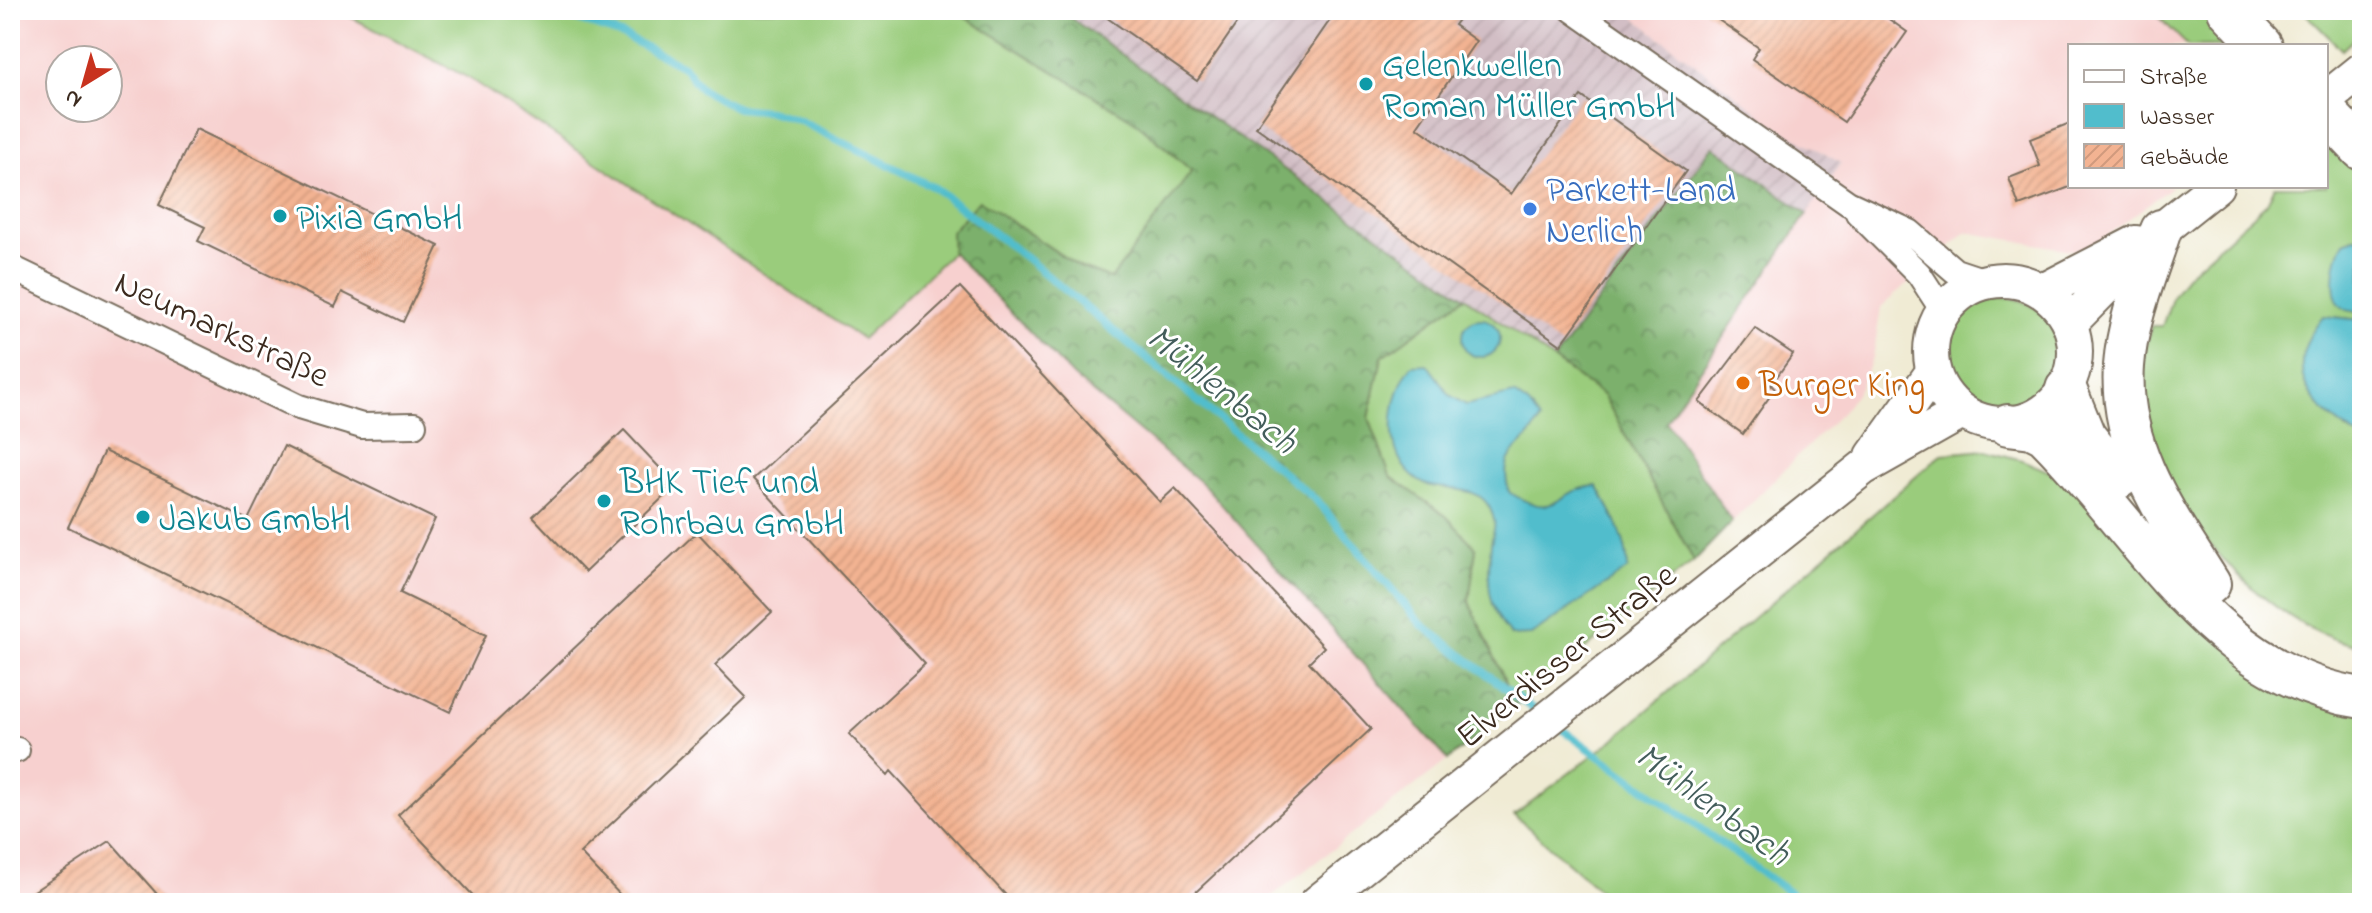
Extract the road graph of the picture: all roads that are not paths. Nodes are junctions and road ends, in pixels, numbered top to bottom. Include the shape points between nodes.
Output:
1 (1573, 10) edge
2 (2228, 10) edge
3 (2260, 44) edge
4 (2362, 70) edge
5 (2328, 97) edge
6 (2328, 114) edge
7 (2362, 150) edge
8 (2214, 188) edge
9 (1848, 203) junction
10 (2161, 230) junction
11 (10, 267) edge
12 (1985, 281) junction
13 (2043, 291) junction
14 (1943, 311) junction
15 (2070, 323) junction
16 (1933, 372) junction
17 (2066, 389) junction
18 (1962, 412) junction
19 (414, 425) dead end
20 (2008, 425) junction
21 (1863, 468) junction
22 (2210, 584) junction
23 (2362, 675) edge
24 (2362, 698) edge
25 (1317, 903) edge

1 - 9 street
2 - 3 main road
4 - 5 main road
6 - 7 main road
8 - 10 main road
9 - 12 street via 1910,232 1955,271
9 - 14 street via 1919,274
10 - 13 main road
10 - 15 main road
10 - 22 main road via 2134,315 2124,364 2124,406 2147,481
11 - 19 street, Neumarkstraße via 299,407 362,426
12 - 13 main road via 2013,280
12 - 14 main road via 1965,290
13 - 15 main road
14 - 16 main road via 1933,333
15 - 17 main road via 2076,353
16 - 18 main road via 1944,394
16 - 21 main road, Elverdisser Straße
17 - 20 main road via 2049,409
17 - 22 main road via 2085,436
18 - 20 main road
18 - 21 main road, Elverdisser Straße
20 - 24 main road via 2044,434 2205,616 2240,647 2302,684
21 - 25 main road, Elverdisser Straße
22 - 23 main road via 2281,645

